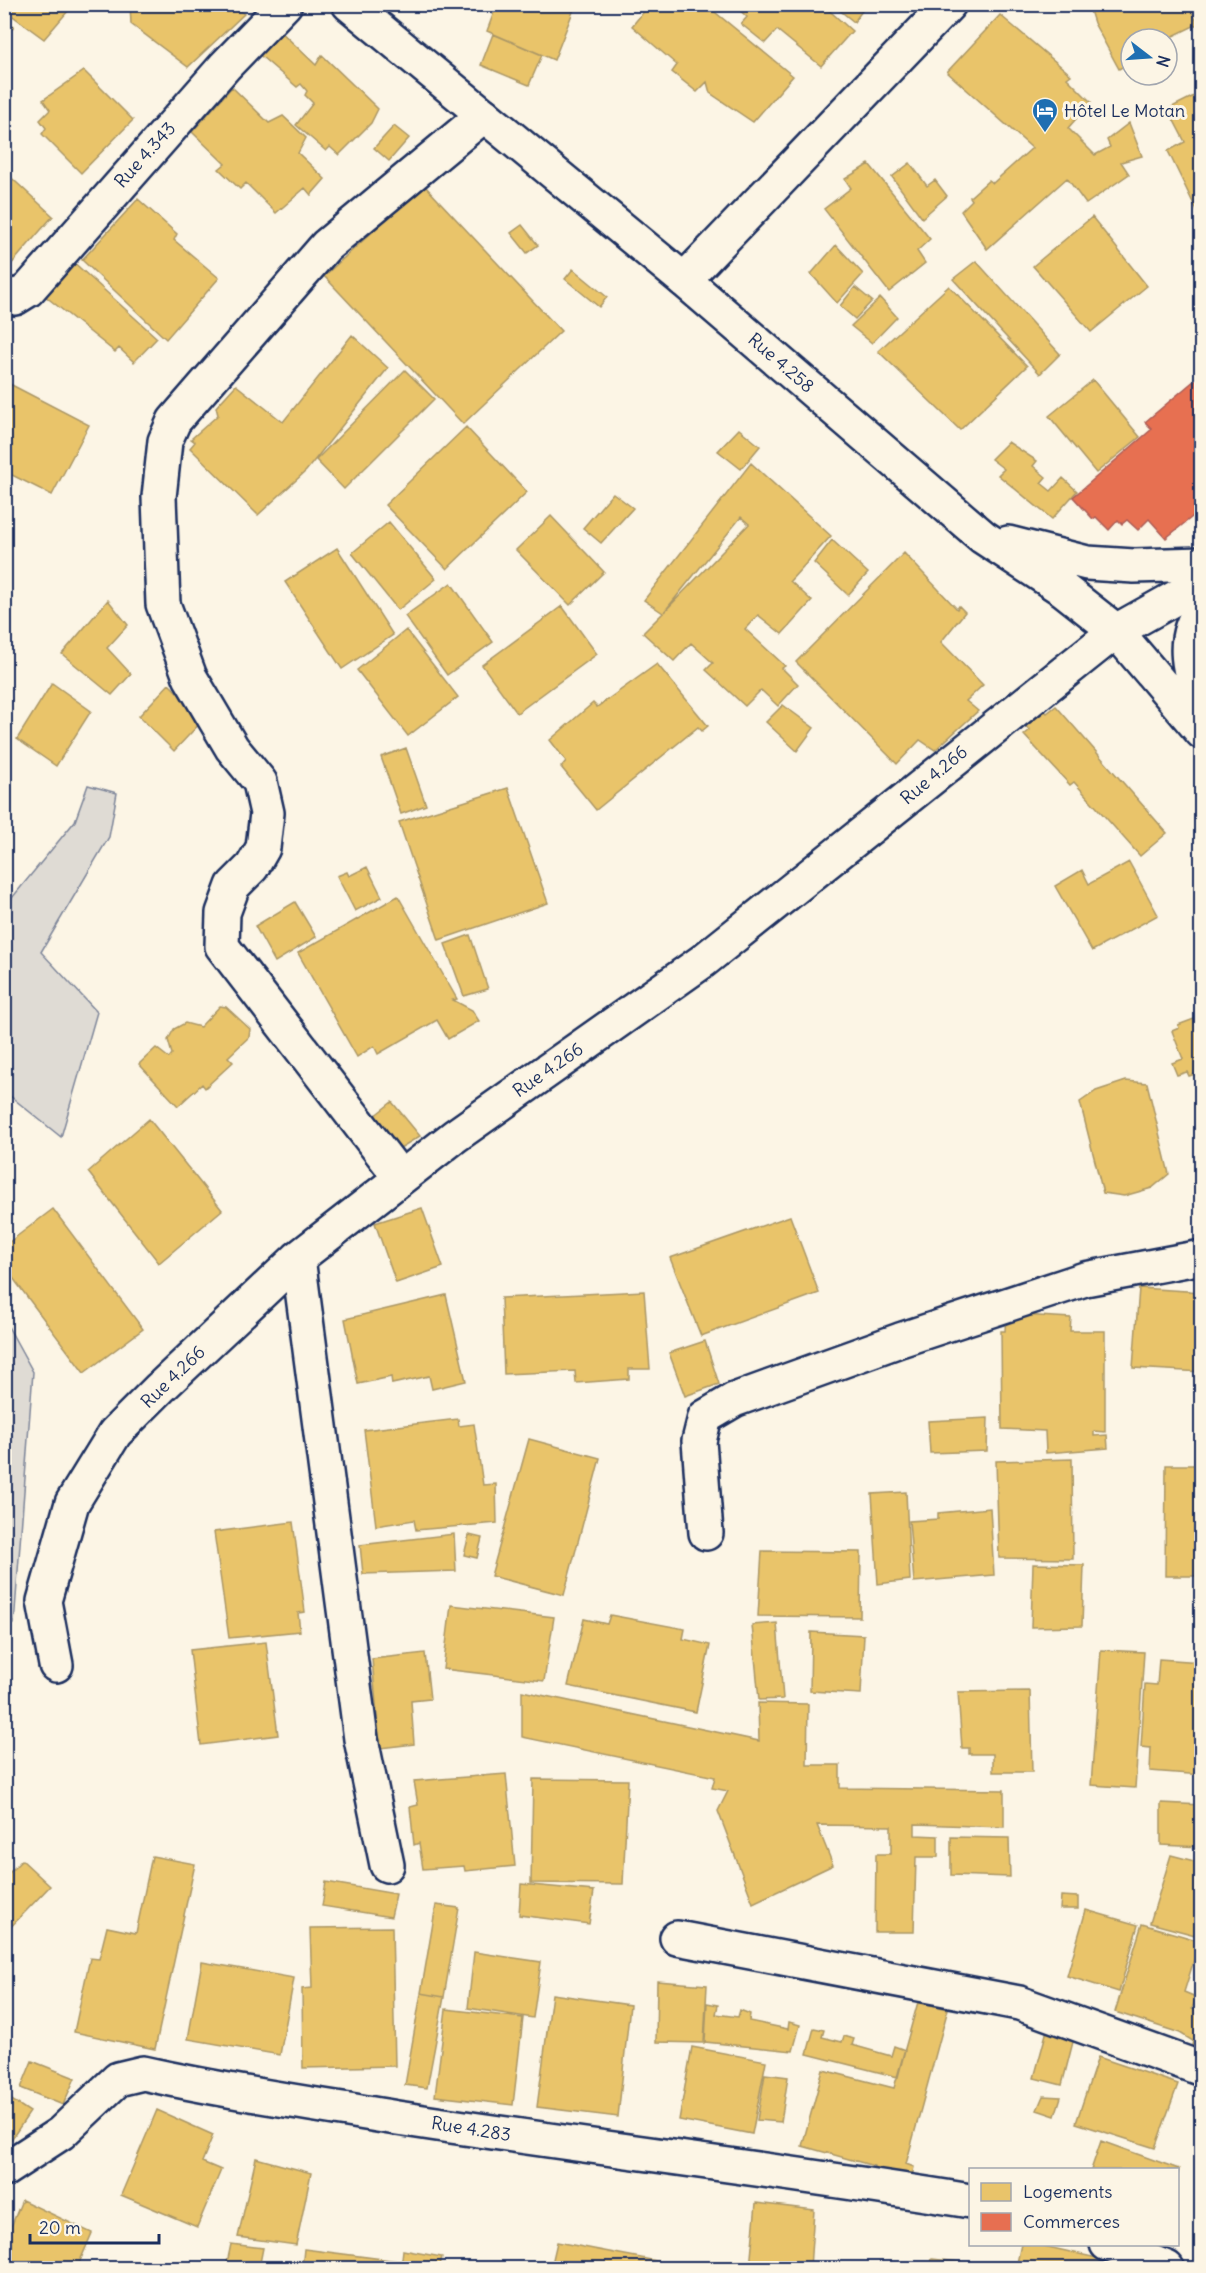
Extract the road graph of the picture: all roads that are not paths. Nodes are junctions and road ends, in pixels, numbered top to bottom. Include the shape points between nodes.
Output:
1 (285, 4) edge
2 (350, 4) edge
3 (949, 4) edge
4 (484, 115) junction
5 (684, 280) junction
6 (4, 293) edge
7 (983, 537) junction
8 (1202, 564) edge
9 (1202, 583) edge
10 (1202, 609) edge
11 (1116, 631) junction
12 (1202, 706) edge
13 (1202, 732) edge
14 (401, 1178) junction
15 (1202, 1257) edge
16 (298, 1258) junction
17 (706, 1533) dead end
18 (56, 1665) dead end
19 (387, 1865) dead end
20 (677, 1938) dead end
21 (1202, 2069) edge
22 (4, 2170) edge
23 (969, 2201) edge
24 (1112, 2246) edge
25 (1167, 2268) edge

1 - 6 main road, Rue 4.343 via 225,66 28,290 15,298
2 - 4 main road, Rue 4.258
3 - 5 main road
4 - 5 main road, Rue 4.258
4 - 14 main road via 326,246 174,421 162,458 159,497 163,604 190,677 232,748 260,782 267,813 263,848 252,867 232,886 223,913 222,946
5 - 7 main road, Rue 4.258
7 - 8 main road via 1087,563
7 - 11 main road, Rue 4.258 via 1064,590
9 - 11 main road, Rue 4.266
10 - 12 main road via 1191,632 1187,656
11 - 13 main road, Rue 4.258
11 - 14 main road, Rue 4.266 via 703,961
14 - 16 main road, Rue 4.266
15 - 17 main road via 1085,1279 900,1340 724,1406 705,1417 699,1441
16 - 18 main road, Rue 4.266 via 115,1433 72,1503 44,1601
16 - 19 main road via 361,1739
20 - 21 main road via 1019,2003
22 - 23 main road, Rue 4.283 via 61,2133 118,2079 143,2073 543,2140
24 - 25 main road

